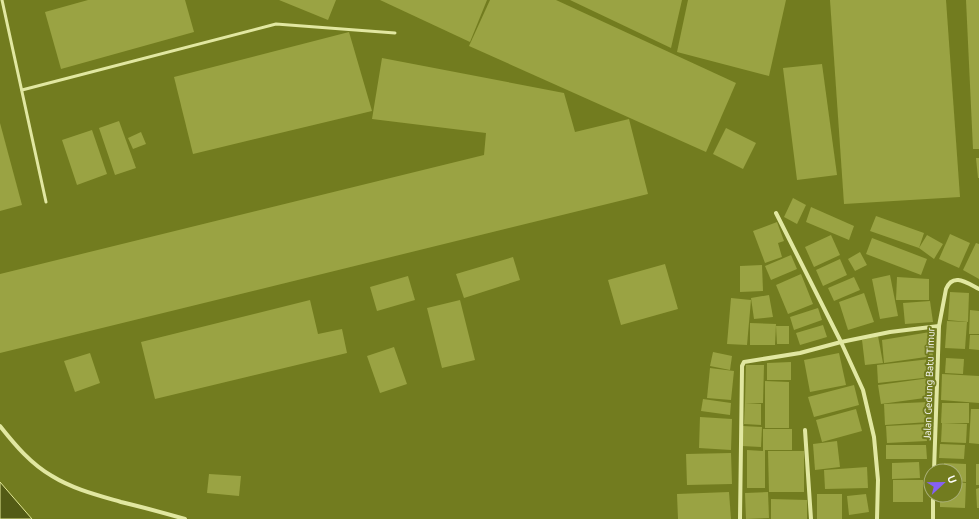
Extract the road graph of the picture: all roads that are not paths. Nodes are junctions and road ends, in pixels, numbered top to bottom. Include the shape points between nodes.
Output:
1 (2, 0) edge
2 (395, 33) dead end
3 (22, 90) junction
4 (46, 202) dead end
5 (776, 213) dead end
6 (979, 288) edge
7 (939, 326) junction
8 (841, 342) junction
9 (0, 426) edge
10 (805, 430) dead end
11 (934, 463) edge
12 (933, 503) edge
13 (185, 519) edge
14 (740, 519) edge
15 (811, 519) edge
16 (877, 519) edge
17 (933, 519) edge

1 - 3 lane
2 - 3 lane via 276,24
3 - 4 lane
5 - 8 street
6 - 7 street, Jalan Gedung Batu Timur via 959,280 953,280 948,284
7 - 8 street
7 - 11 street, Jalan Gedung Batu Timur
8 - 14 street via 800,353 744,362
8 - 16 street via 863,390 874,437 878,480
9 - 13 street via 33,463 65,484 98,496
10 - 15 street
12 - 17 street

